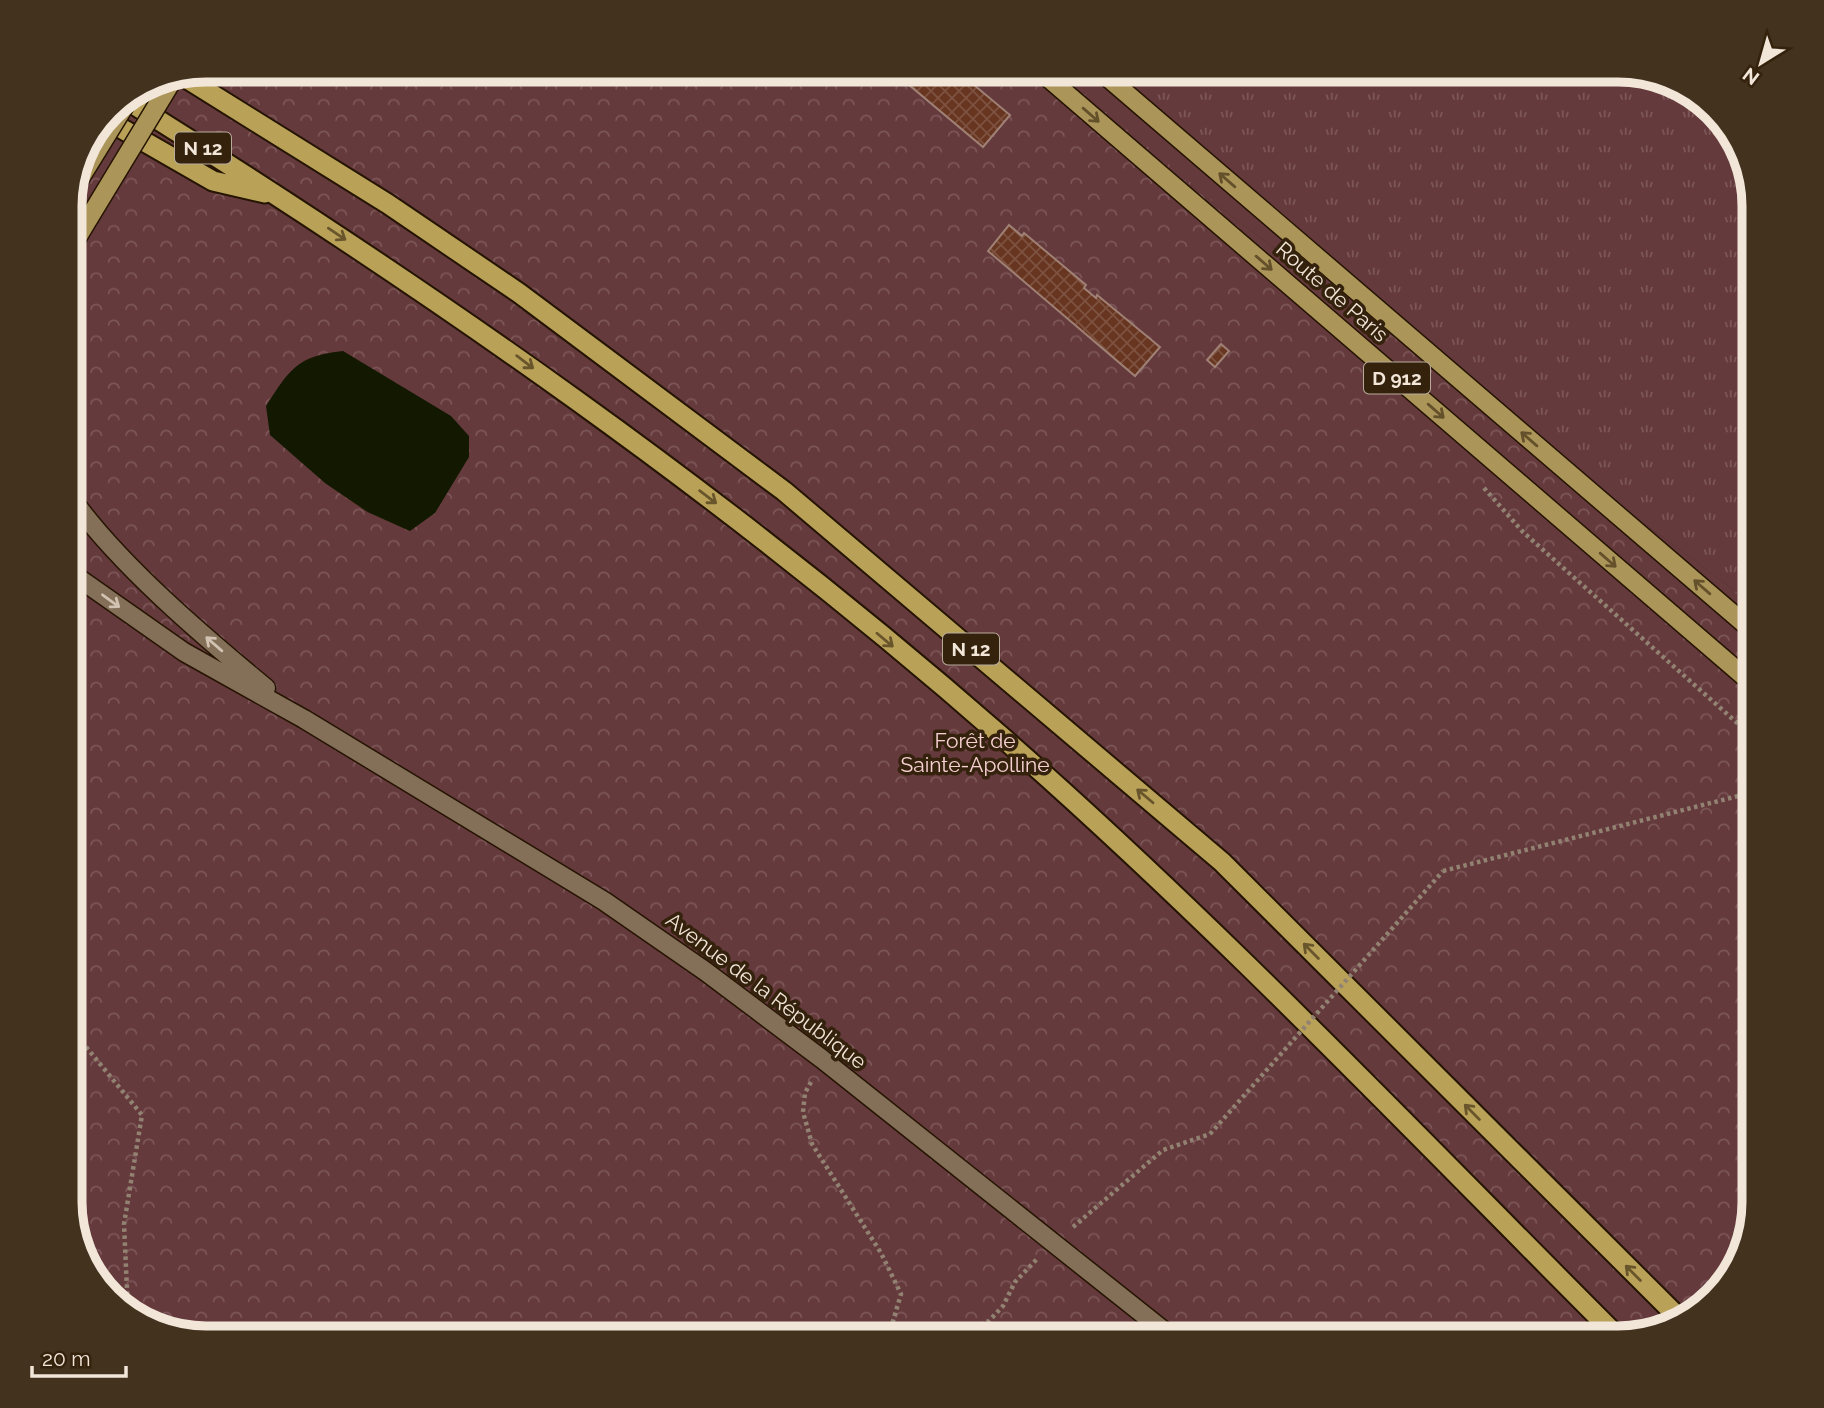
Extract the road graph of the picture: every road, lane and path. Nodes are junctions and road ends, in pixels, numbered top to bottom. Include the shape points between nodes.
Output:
1 (1017, 82) edge
2 (1053, 82) edge
3 (1113, 82) edge
4 (195, 83) edge
5 (1024, 88) dead end
6 (167, 89) edge
7 (135, 105) edge
8 (114, 124) edge
9 (112, 126) edge
10 (92, 159) edge
11 (281, 196) junction
12 (83, 228) edge
13 (1476, 480) dead end
14 (83, 512) edge
15 (83, 581) edge
16 (1742, 622) edge
17 (1742, 675) edge
18 (304, 719) junction
19 (1742, 727) edge
20 (1742, 795) edge
21 (83, 1043) edge
22 (822, 1059) junction
23 (1210, 1133) dead end
24 (127, 1297) edge
25 (1673, 1312) edge
26 (892, 1326) edge
27 (1158, 1326) edge
28 (1607, 1326) edge

1 - 5 path
2 -> 17 main road, Route de Paris / D 912
16 -> 3 main road, Route de Paris / D 912
25 -> 4 highway, N 12 via 1222,862 784,491 508,286 388,204
6 - 12 main road, bridge
7 - 11 highway, N 12
8 - 11 highway via 213,181
9 - 10 main road, bridge
11 -> 28 highway, N 12 via 496,341 759,535 1001,736 1192,910
13 - 19 path via 1523,532
18 -> 14 main road, Avenue de la République via 188,621
15 -> 18 main road, Avenue de la République via 184,652
18 - 22 main road, Avenue de la République via 604,901
20 - 23 path, bridge via 1443,871
21 - 24 path via 142,1115 124,1224
22 - 26 path via 805,1093 803,1112 812,1143 901,1294
22 - 27 main road, Avenue de la République

